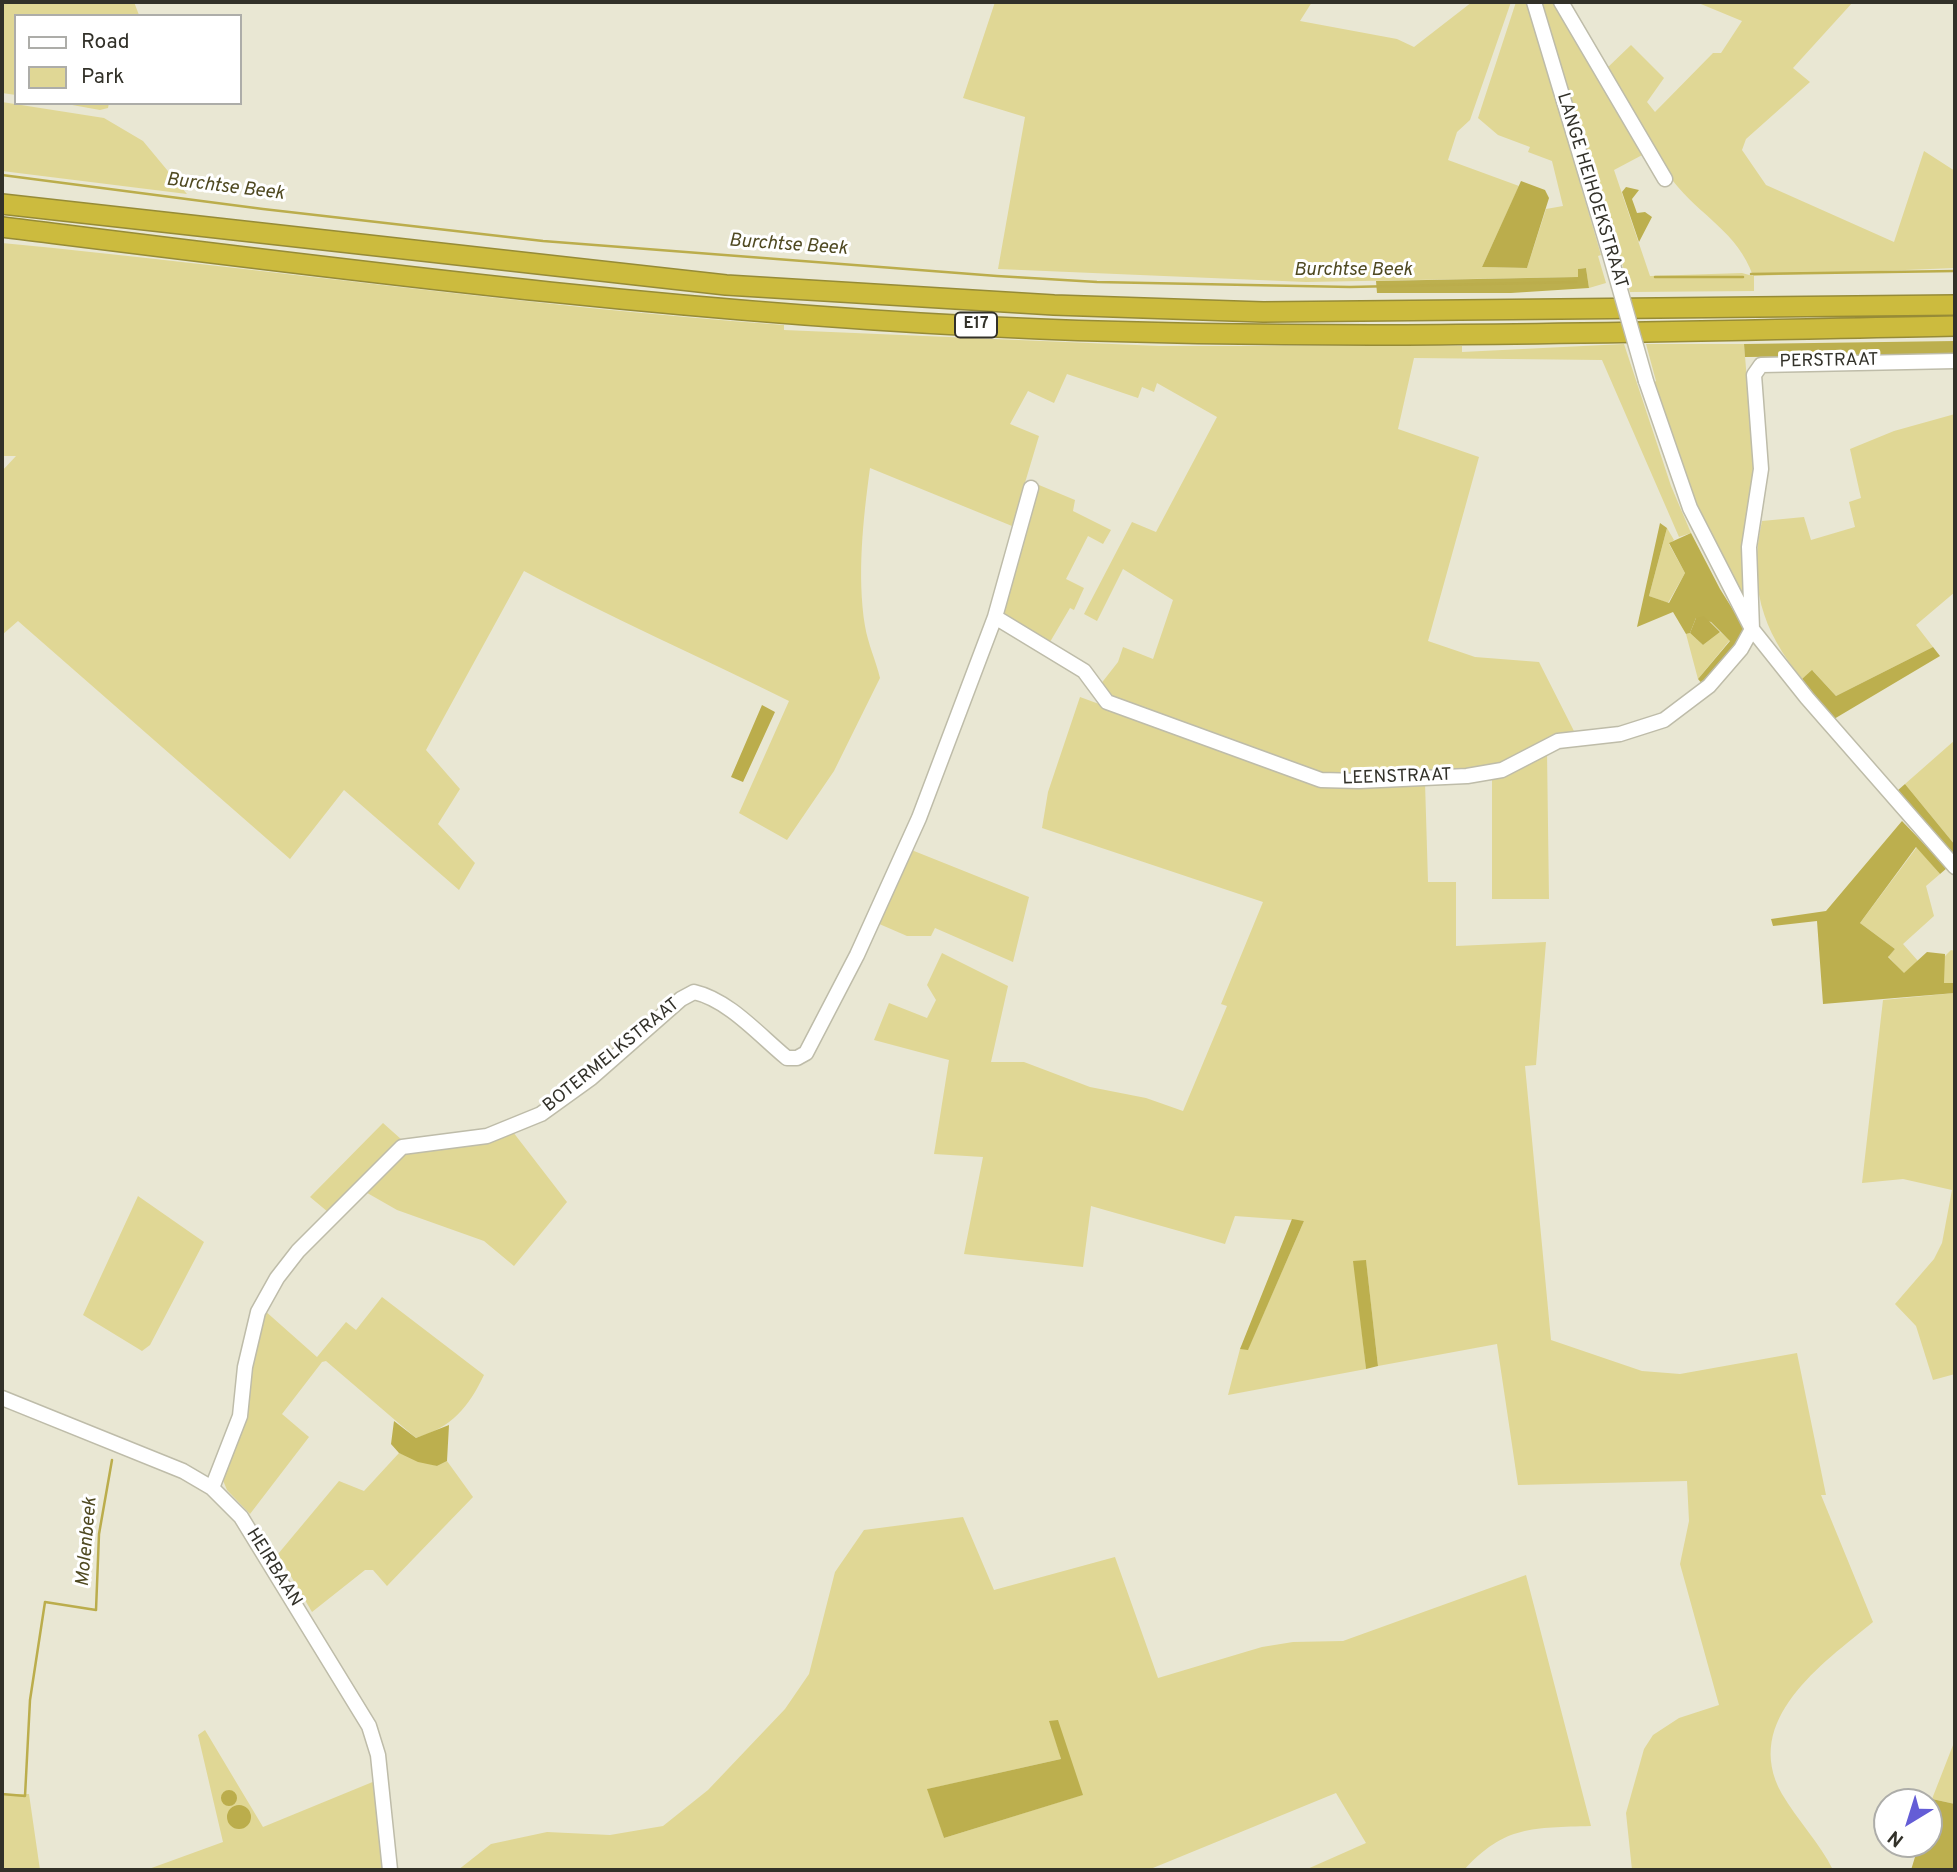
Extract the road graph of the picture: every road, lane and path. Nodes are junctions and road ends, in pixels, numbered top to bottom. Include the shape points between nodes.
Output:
1 (1534, 2) edge
2 (1561, 2) edge
3 (1665, 179) dead end
4 (2, 204) edge
5 (2, 227) edge
6 (1955, 305) edge
7 (1955, 326) edge
8 (1955, 361) edge
9 (1031, 488) dead end
10 (995, 617) junction
11 (1752, 629) junction
12 (1955, 867) edge
13 (2, 1398) edge
14 (212, 1488) junction
15 (390, 1870) edge

1 - 11 street, LANGE HEIHOEKSTRAAT, bridge via 1646,381 1690,508
2 - 3 street
4 - 6 highway, E17 via 726,285 1040,304 1263,312
5 - 7 highway, E17 via 374,273 701,306 1039,329 1528,334
8 - 11 street, PERSTRAAT via 1764,363 1758,368 1754,375 1761,469 1749,547
9 - 10 street, BOTERMELKSTRAAT
10 - 11 street, LEENSTRAAT via 1084,671 1107,702 1311,776 1359,781 1467,776 1502,769 1558,741 1620,734 1664,720 1709,686
10 - 14 street, BOTERMELKSTRAAT via 919,818 806,1053 787,1058 710,995 694,992 541,1114 487,1136 402,1147 298,1251 266,1296 250,1336 234,1438
11 - 12 street
13 - 14 street, HEIRBAAN via 183,1471
14 - 15 street, HEIRBAAN via 246,1525 369,1726 378,1755

